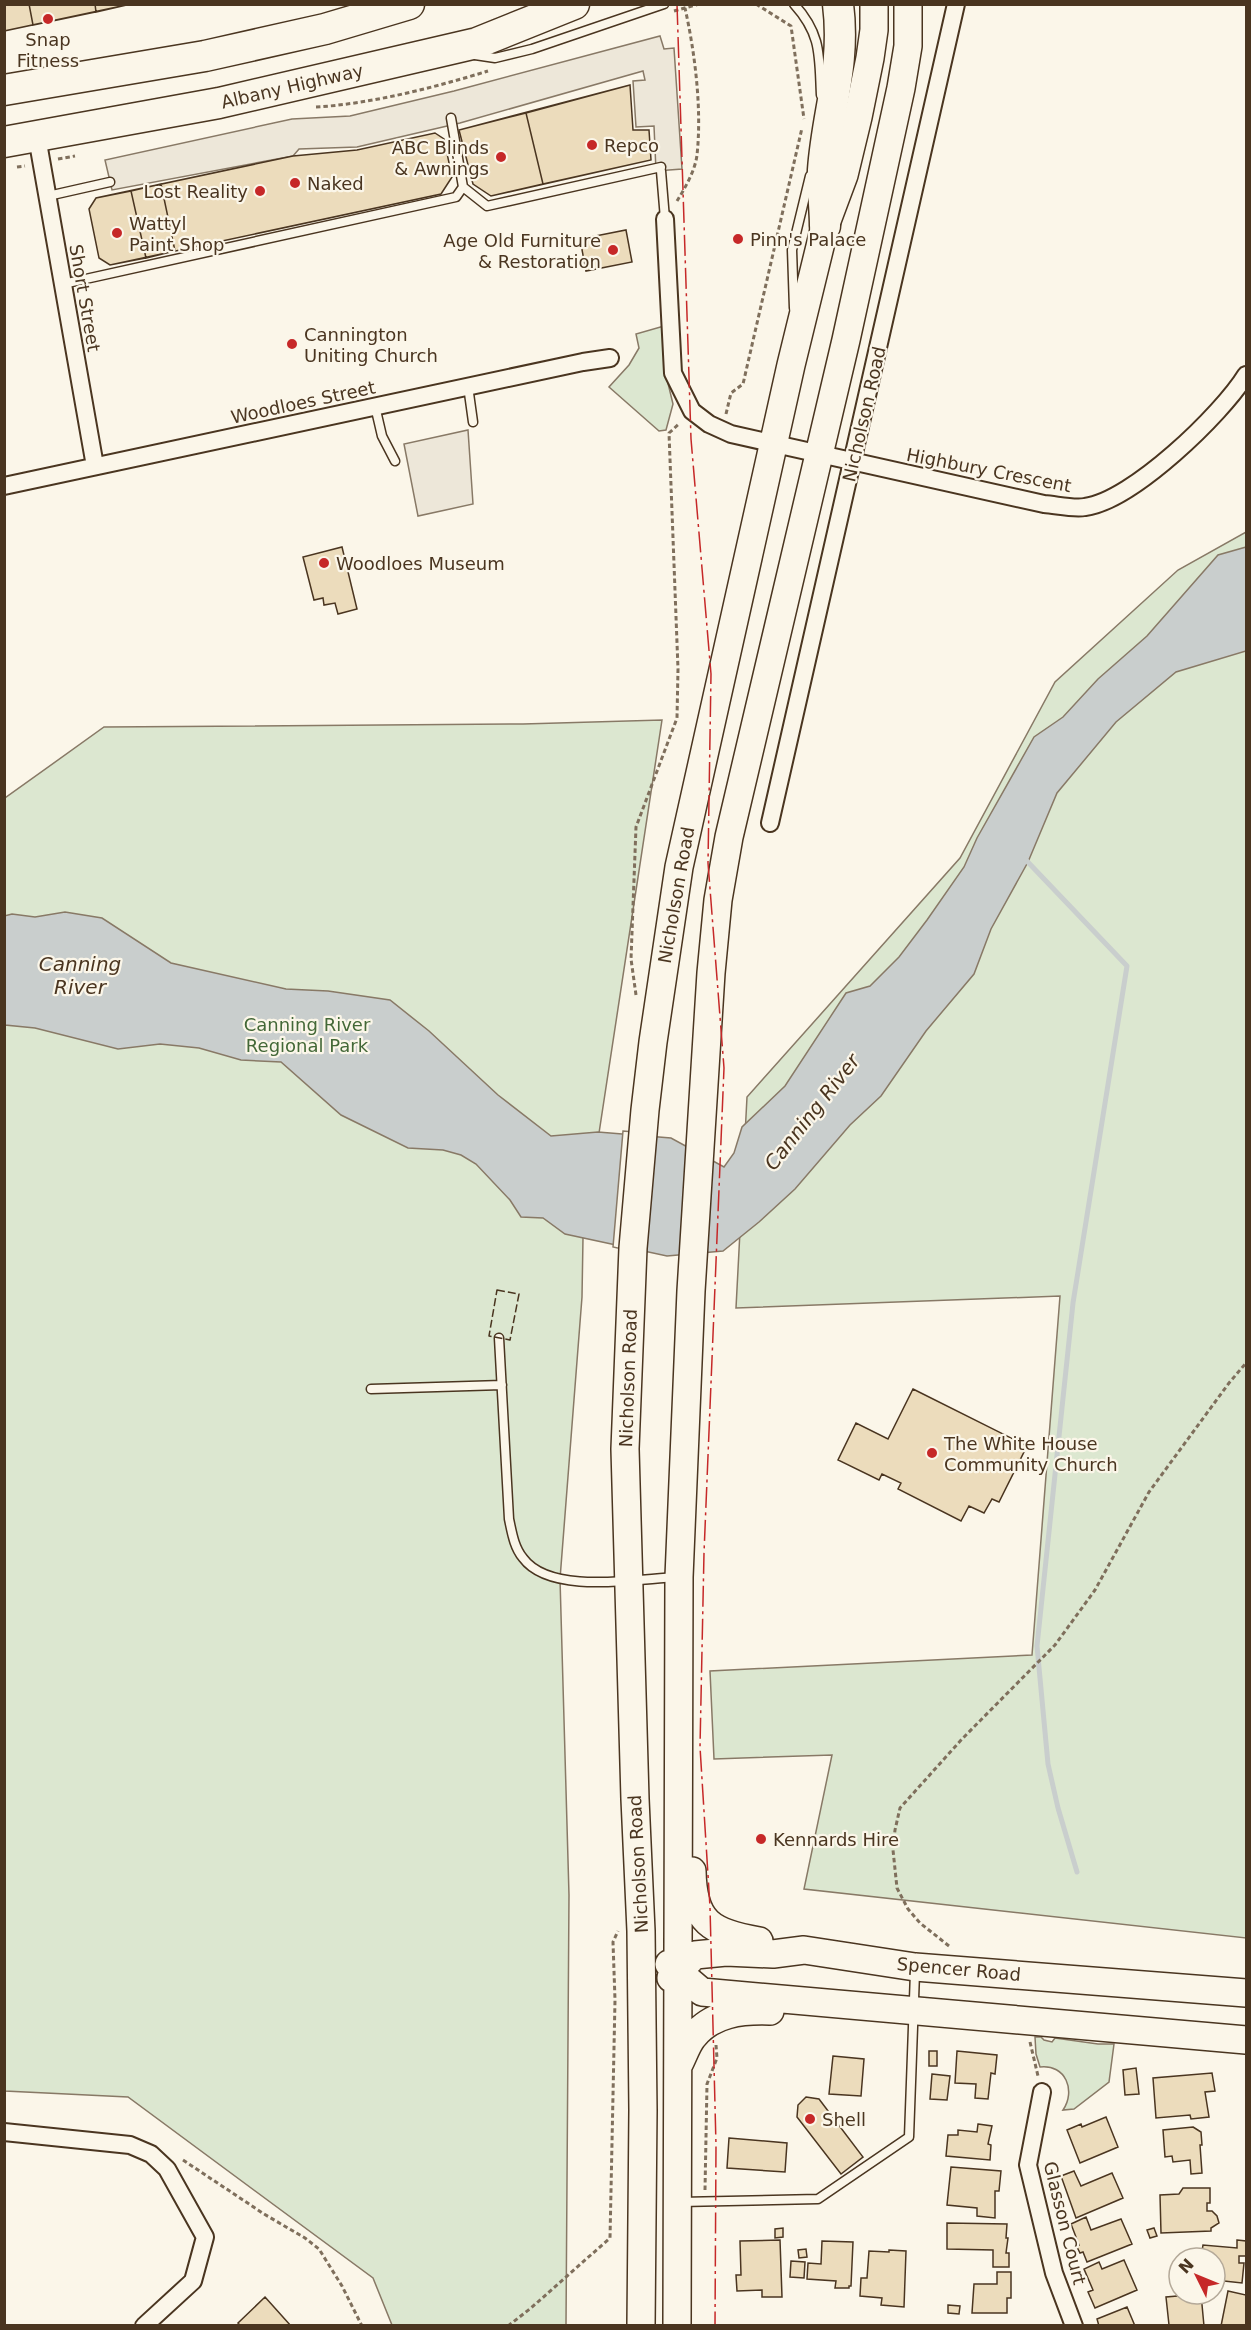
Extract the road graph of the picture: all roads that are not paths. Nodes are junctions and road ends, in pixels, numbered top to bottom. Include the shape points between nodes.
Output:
1 (409, 4) edge
2 (574, 4) edge
3 (664, 4) edge
4 (794, 4) edge
5 (838, 4) edge
6 (874, 4) edge
7 (908, 4) edge
8 (956, 4) edge
9 (447, 49) junction
10 (4, 90) edge
11 (821, 101) dead end
12 (451, 118) dead end
13 (37, 136) junction
14 (4, 142) edge
15 (812, 165) dead end
16 (110, 182) dead end
17 (463, 187) junction
18 (48, 196) junction
19 (665, 219) joint
20 (825, 226) junction
21 (63, 284) junction
22 (795, 351) junction
23 (610, 358) dead end
24 (1246, 375) edge
25 (468, 386) junction
26 (375, 406) junction
27 (473, 422) dead end
28 (773, 444) junction
29 (819, 454) junction
30 (395, 461) dead end
31 (853, 462) junction
32 (95, 466) junction
33 (4, 486) edge
34 (770, 823) dead end
35 (499, 1338) dead end
36 (502, 1385) junction
37 (371, 1389) dead end
38 (680, 1577) junction
39 (628, 1580) junction
40 (678, 1800) junction
41 (641, 1931) junction
42 (804, 1950) junction
43 (915, 1967) junction
44 (678, 1972) junction
45 (1246, 1993) edge
46 (642, 2002) junction
47 (912, 2010) junction
48 (1246, 2040) edge
49 (677, 2068) junction
50 (1042, 2092) road end
51 (4, 2132) edge
52 (677, 2202) junction
53 (144, 2325) edge
54 (641, 2325) edge
55 (677, 2325) edge
56 (1074, 2325) edge

1 - 10 highway via 325,29 205,56
2 - 9 highway, Albany Highway via 477,43
3 - 9 lane via 495,58
4 - 11 lane via 808,20 818,43
5 - 20 highway via 839,70 823,171
6 - 20 main road, Nicholson Road via 874,30 858,117 844,175
7 - 29 main road, Nicholson Road via 908,45 901,88
8 - 31 street, Nicholson Road
9 - 13 highway, Albany Highway via 219,103
12 - 17 lane
13 - 14 highway, Albany Highway
13 - 18 street, Short Street
15 - 22 lane via 792,250
16 - 18 lane
17 - 19 lane via 487,206 661,169
17 - 21 lane via 456,197
18 - 21 street, Short Street
19 - 28 street, Nicholson Road via 673,373 692,411 709,424
20 - 22 main road, Nicholson Road
21 - 32 street, Short Street
22 - 28 main road, Nicholson Road
23 - 25 street, Woodloes Street
24 - 31 street, Highbury Crescent via 1194,436 1116,496 1086,507 1044,504
25 - 26 street, Woodloes Street
25 - 27 lane
26 - 30 lane via 378,428
26 - 32 street, Woodloes Street
28 - 29 street, Nicholson Road
28 - 39 main road, Nicholson Road via 679,867 653,1042 638,1180 629,1319 625,1449
29 - 31 street, Highbury Crescent
29 - 38 main road, Nicholson Road via 729,837 718,900 692,1291
31 - 34 street, Nicholson Road
32 - 33 street, Woodloes Street
35 - 36 lane
36 - 37 lane
36 - 39 lane via 509,1519 513,1540 523,1559 539,1572 560,1579
38 - 39 lane
38 - 40 main road, Nicholson Road
39 - 41 main road, Nicholson Road
40 - 42 main road via 692,1833 695,1902 708,1923 733,1936
40 - 44 main road, Nicholson Road
41 - 44 main road via 654,1952
41 - 46 main road, Nicholson Road
42 - 43 main road, Spencer Road
42 - 44 main road, Spencer Road via 695,1955
43 - 45 main road, Spencer Road
43 - 47 lane
44 - 46 main road, Spencer Road
44 - 47 main road via 702,1992
44 - 49 main road, Nicholson Road
46 - 54 main road, Nicholson Road
47 - 48 main road
47 - 49 main road via 731,2014 715,2018 693,2037
47 - 52 lane via 909,2137 818,2199
49 - 52 main road, Nicholson Road
50 - 56 street, Glasson Court via 1028,2165 1054,2273
51 - 53 street via 130,2145 151,2154 167,2169 205,2236 193,2281
52 - 55 main road, Nicholson Road

